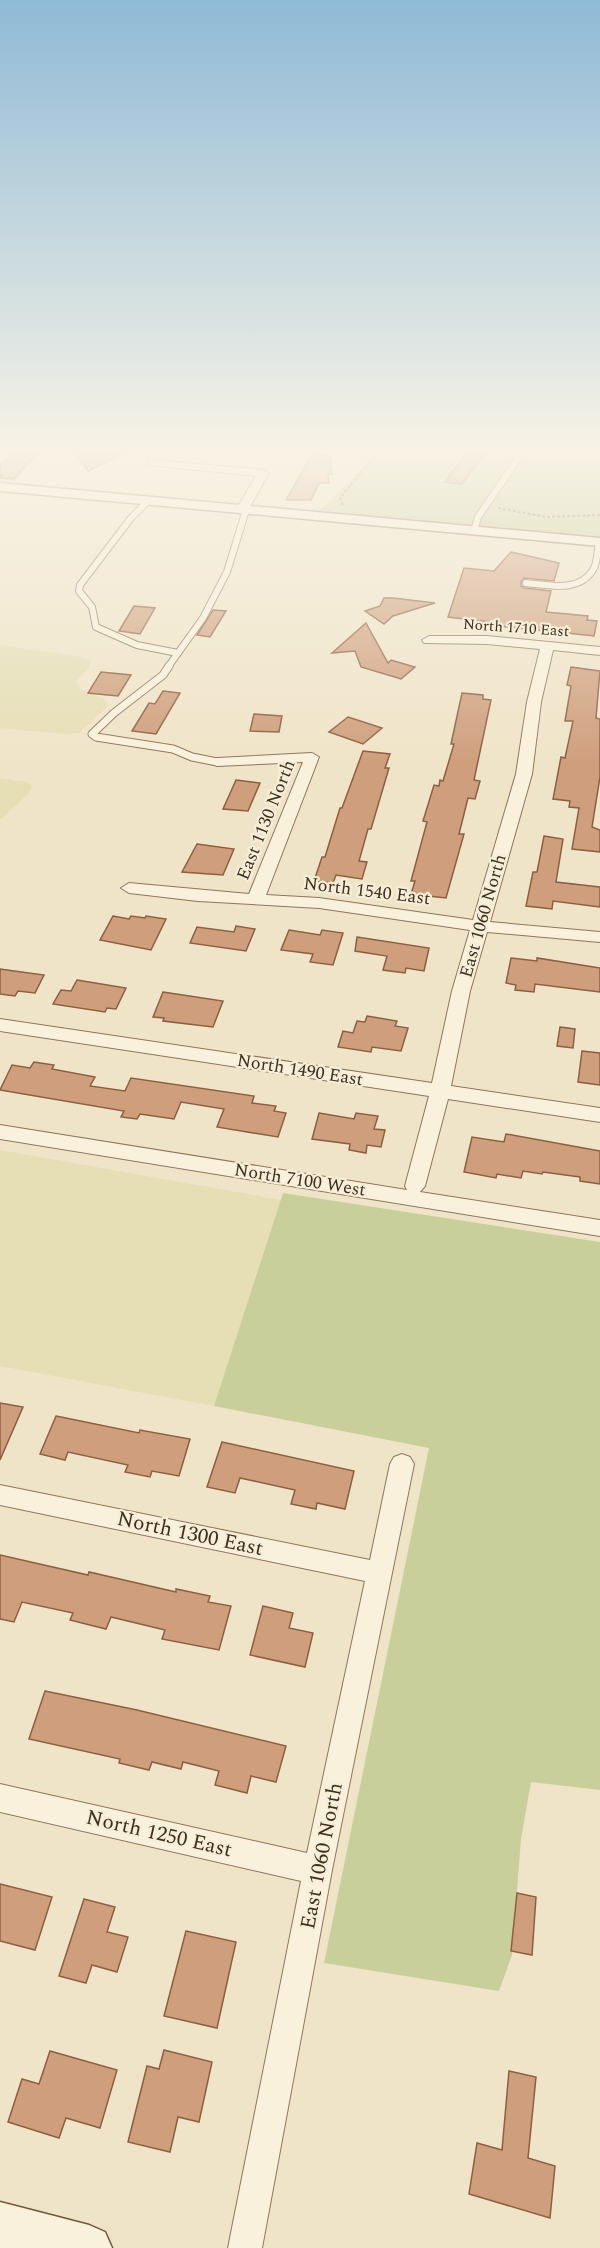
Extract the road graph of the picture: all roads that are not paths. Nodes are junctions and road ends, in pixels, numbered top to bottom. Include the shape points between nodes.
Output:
1 (105, 552) edge
2 (233, 552) edge
3 (597, 552) edge
4 (526, 583) dead end
5 (429, 640) dead end
6 (547, 646) junction
7 (600, 651) edge
8 (178, 653) junction
9 (217, 762) joint
10 (129, 888) dead end
11 (256, 898) junction
12 (481, 926) junction
13 (600, 937) edge
14 (0, 1025) edge
15 (440, 1091) junction
16 (600, 1115) edge
17 (0, 1132) edge
18 (415, 1186) dead end
19 (600, 1228) edge
20 (402, 1464) dead end
21 (0, 1495) edge
22 (380, 1573) junction
23 (0, 1798) edge
24 (318, 1870) junction
25 (0, 2225) edge
26 (89, 2248) edge
27 (245, 2248) edge

1 - 8 lane via 79,591 92,607 96,627 137,645
2 - 8 lane via 227,572 203,618
3 - 4 lane via 593,570 583,581 560,586
5 - 6 street, North 1710 East
6 - 7 street, North 1710 East
6 - 12 street, East 1060 North via 524,774
8 - 9 lane via 162,675 92,734 173,749
9 - 11 street, East 1130 North via 312,757
10 - 11 street, North 1540 East
11 - 12 street, North 1540 East
12 - 13 street, North 1540 East
12 - 15 street, East 1060 North via 461,991
14 - 15 street, North 1490 East
15 - 16 street, North 1490 East
15 - 18 street, East 1060 North
17 - 19 street, North 7100 West
20 - 22 street, East 1060 North
21 - 22 street, North 1300 East
22 - 24 street, East 1060 North
23 - 24 street, North 1250 East
24 - 27 street, East 1060 North
25 - 26 main road

